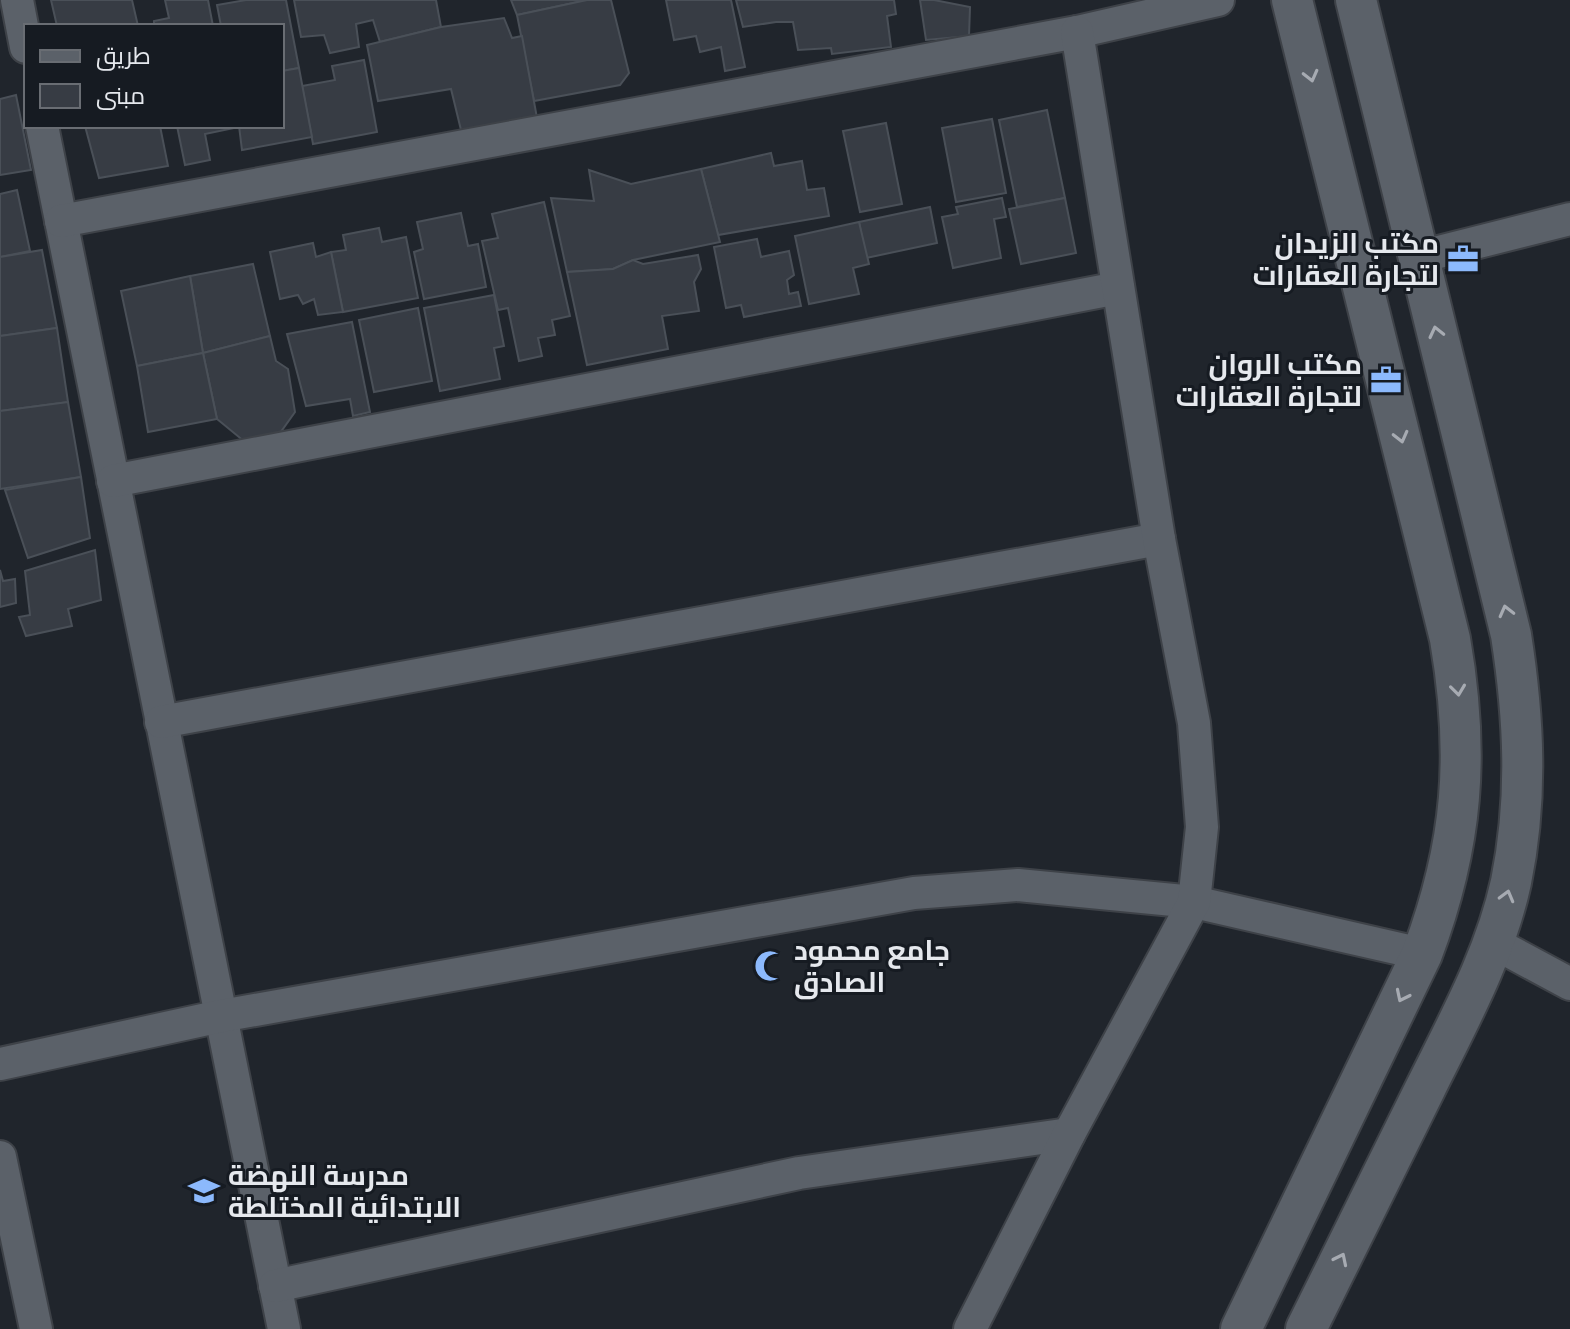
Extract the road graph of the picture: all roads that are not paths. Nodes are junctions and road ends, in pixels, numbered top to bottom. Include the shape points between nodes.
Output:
1 (17, 0) edge
2 (1218, 0) edge
3 (1292, 0) edge
4 (1356, 0) edge
5 (1077, 32) junction
6 (24, 37) edge
7 (42, 128) edge
8 (1570, 219) edge
9 (61, 221) junction
10 (1419, 257) junction
11 (1118, 288) junction
12 (1369, 306) junction
13 (1447, 378) junction
14 (113, 481) junction
15 (1159, 539) junction
16 (161, 722) junction
17 (1194, 902) junction
18 (1494, 943) junction
19 (1422, 954) junction
20 (1570, 984) edge
21 (221, 1016) junction
22 (0, 1064) edge
23 (1069, 1134) junction
24 (0, 1157) edge
25 (275, 1286) junction
26 (36, 1329) edge
27 (284, 1329) edge
28 (970, 1329) edge
29 (1241, 1329) edge
30 (1306, 1329) edge

1 - 6 street
2 - 5 street
3 -> 12 street
4 - 10 street
5 - 9 street
5 - 11 street
7 - 9 street
8 - 10 street
9 - 14 street
13 -> 10 street
11 - 14 street
11 - 15 street
12 - 13 street via 1406,391 1431,398
12 -> 19 street via 1459,692 1462,746 1453,852
18 -> 13 street via 1511,883 1520,821 1521,697 1511,635
14 - 16 street
15 - 16 street
15 - 17 street via 1194,723 1202,827
16 - 21 street
17 - 19 street
17 - 21 street via 1018,885 914,893
17 - 23 street
18 - 20 street
30 -> 18 street
19 -> 29 street
21 - 22 street
21 - 25 street
23 - 25 street via 799,1173
23 - 28 street
24 - 26 street
25 - 27 street

